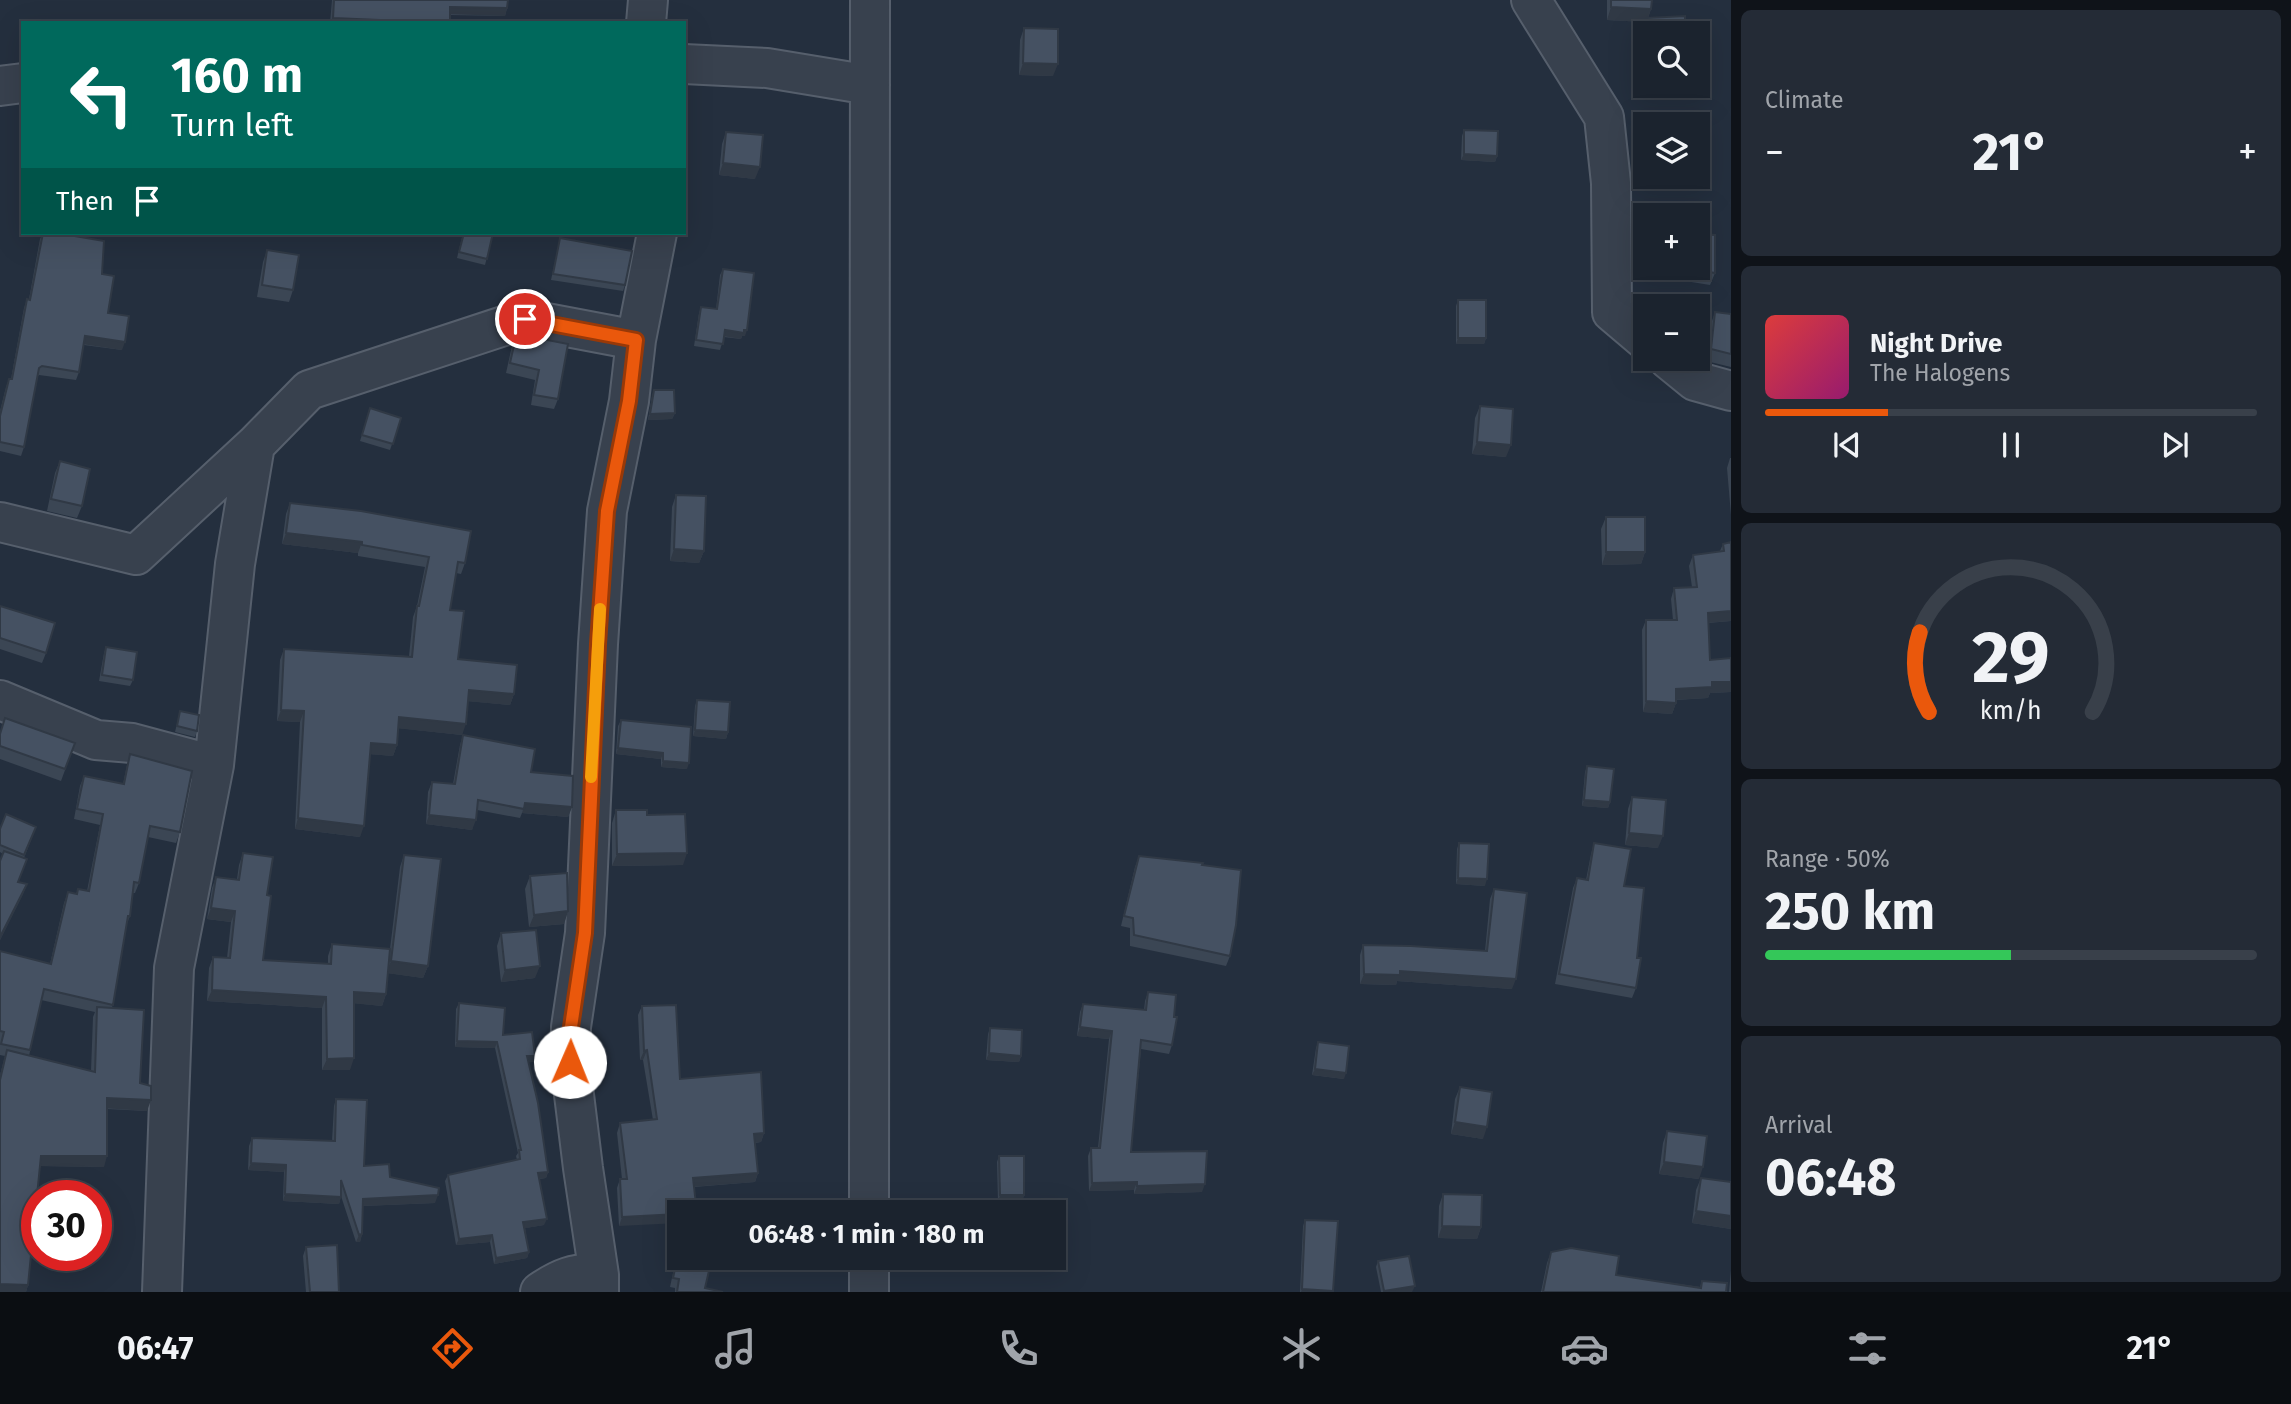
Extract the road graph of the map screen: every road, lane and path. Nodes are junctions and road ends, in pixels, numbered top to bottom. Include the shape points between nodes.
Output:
1 (648, 0) edge
2 (870, 0) edge
3 (1531, 0) edge
4 (646, 21) edge
5 (686, 65) edge
6 (21, 83) edge
7 (870, 85) junction
8 (0, 86) edge
9 (657, 235) edge
10 (1633, 330) edge
11 (636, 340) junction
12 (1683, 371) edge
13 (1731, 391) edge
14 (255, 445) junction
15 (0, 522) edge
16 (0, 700) edge
17 (214, 765) junction
18 (869, 1200) edge
19 (869, 1270) edge
20 (599, 1283) edge
21 (162, 1292) edge
22 (540, 1292) edge
23 (869, 1292) edge

1 - 4 street
2 - 7 street
3 - 10 street via 1604,117 1611,183 1612,312
5 - 7 street via 767,68
6 - 8 street
7 - 18 street
9 - 11 street
11 - 14 street via 525,319 309,390
11 - 20 street via 607,511 585,933 571,1027 570,1062
12 - 13 street via 1695,381
14 - 15 street via 136,555
14 - 17 street via 235,564
16 - 17 street via 96,740 132,743
17 - 21 street via 174,968
19 - 23 street
20 - 22 street via 575,1273

